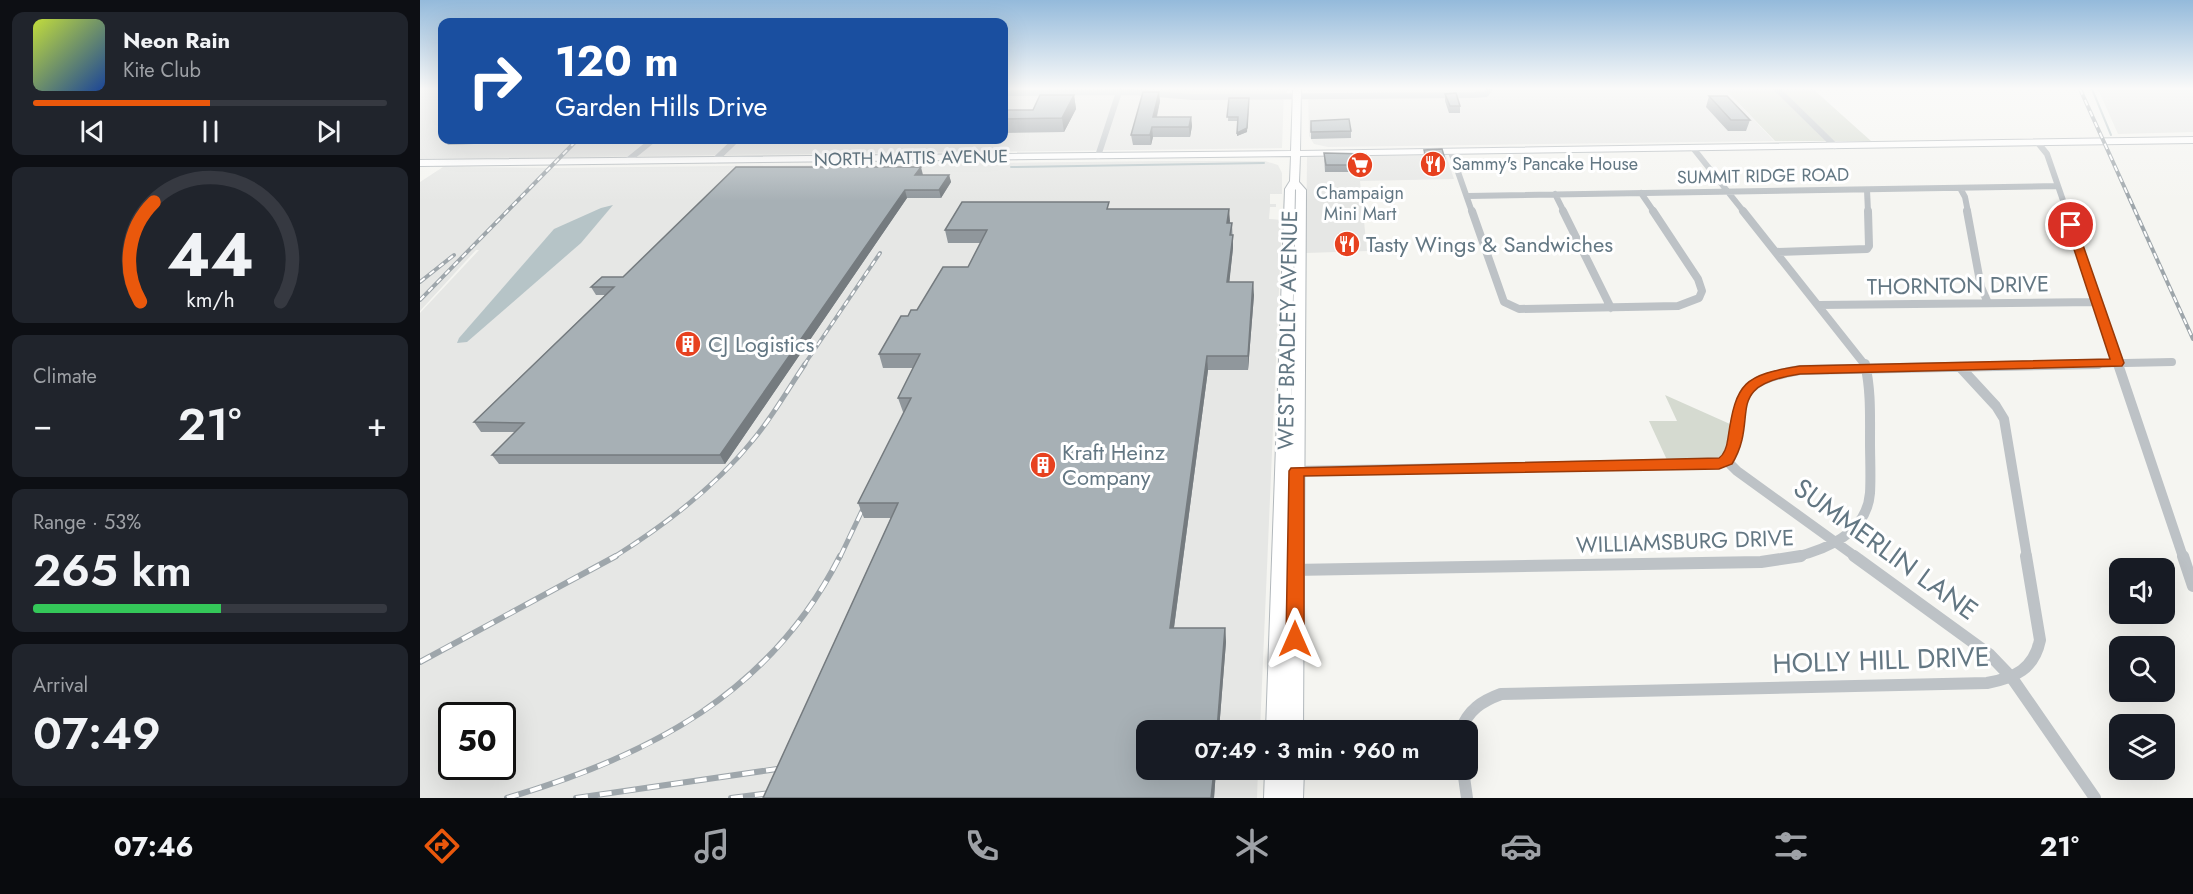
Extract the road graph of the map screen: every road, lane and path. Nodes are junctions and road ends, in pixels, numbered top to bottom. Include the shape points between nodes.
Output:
1 (1108, 126) edge
2 (1296, 126) edge
3 (1815, 126) edge
4 (2193, 140) edge
5 (2038, 143) junction
6 (648, 144) edge
7 (732, 144) edge
8 (1835, 146) junction
9 (1693, 148) junction
10 (1451, 152) junction
11 (1253, 154) junction
12 (1296, 154) junction
13 (1098, 156) junction
14 (715, 160) junction
15 (627, 161) junction
16 (420, 163) edge
17 (1295, 177) junction
18 (2058, 186) junction
19 (1960, 188) junction
20 (1867, 190) junction
21 (1728, 191) junction
22 (1641, 193) junction
23 (1555, 194) junction
24 (1468, 196) junction
25 (1776, 252) junction
26 (2097, 302) junction
27 (1988, 303) junction
28 (1819, 305) junction
29 (1611, 308) junction
30 (2172, 362) dead end
31 (2117, 363) junction
32 (1960, 367) junction
33 (1867, 369) junction
34 (1727, 461) junction
35 (1290, 471) junction
36 (1836, 544) junction
37 (1288, 570) junction
38 (2193, 586) edge
39 (2012, 678) junction
40 (1277, 720) edge
41 (1294, 720) edge
42 (1465, 720) edge
43 (1275, 780) edge
44 (1294, 780) edge
45 (1464, 780) edge
46 (1274, 798) edge
47 (1293, 798) edge
48 (1467, 798) edge
49 (2096, 798) edge

1 - 13 street
2 - 12 main road, WEST BRADLEY AVENUE
3 - 8 street
4 - 5 main road, NORTH MATTIS AVENUE
5 - 8 main road, NORTH MATTIS AVENUE
5 - 18 street via 2047,154
6 - 15 street
7 - 14 street
8 - 9 main road, NORTH MATTIS AVENUE
9 - 10 main road, NORTH MATTIS AVENUE
9 - 21 street, WILLIAMSBURG DRIVE
10 - 12 main road, NORTH MATTIS AVENUE
10 - 24 street
11 - 12 main road, NORTH MATTIS AVENUE
11 - 13 main road, NORTH MATTIS AVENUE
11 - 17 main road via 1279,160
12 - 17 main road, WEST BRADLEY AVENUE
13 - 14 main road, NORTH MATTIS AVENUE
14 - 15 main road, NORTH MATTIS AVENUE
15 - 16 main road, NORTH MATTIS AVENUE
17 - 35 main road, WEST BRADLEY AVENUE via 1290,189
18 - 19 street, SUMMIT RIDGE ROAD
18 - 26 street
19 - 20 street, SUMMIT RIDGE ROAD
19 - 27 street via 1965,197 1981,287
20 - 21 street, SUMMIT RIDGE ROAD
20 - 25 street via 1867,249
21 - 22 street, SUMMIT RIDGE ROAD
21 - 25 street, WILLIAMSBURG DRIVE
22 - 23 street, SUMMIT RIDGE ROAD
22 - 29 street via 1702,291 1693,302 1678,306
23 - 24 street, SUMMIT RIDGE ROAD
23 - 29 street
24 - 29 street via 1504,302 1511,307 1548,310
25 - 28 street, WILLIAMSBURG DRIVE
26 - 27 street, THORNTON DRIVE
26 - 31 street
27 - 28 street, THORNTON DRIVE
28 - 33 street, WILLIAMSBURG DRIVE
30 - 31 street
31 - 32 street
31 - 38 street
32 - 33 street
32 - 39 street, HOLLY HILL DRIVE via 2004,419 2039,622 2038,653 2023,673
33 - 34 street via 1784,371 1755,382 1743,395 1734,447
33 - 36 street, WILLIAMSBURG DRIVE via 1870,495 1859,524
34 - 35 street
34 - 36 street, SUMMERLIN LANE
35 - 37 main road, WEST BRADLEY AVENUE
36 - 37 street, WILLIAMSBURG DRIVE via 1805,556 1761,562
36 - 39 street, SUMMERLIN LANE via 1989,654
37 - 40 main road, WEST BRADLEY AVENUE
37 - 41 main road, WEST BRADLEY AVENUE
39 - 42 street, HOLLY HILL DRIVE via 1987,683 1501,694 1476,706
39 - 49 street, SUMMERLIN LANE
43 - 46 main road
44 - 47 main road
45 - 48 street

